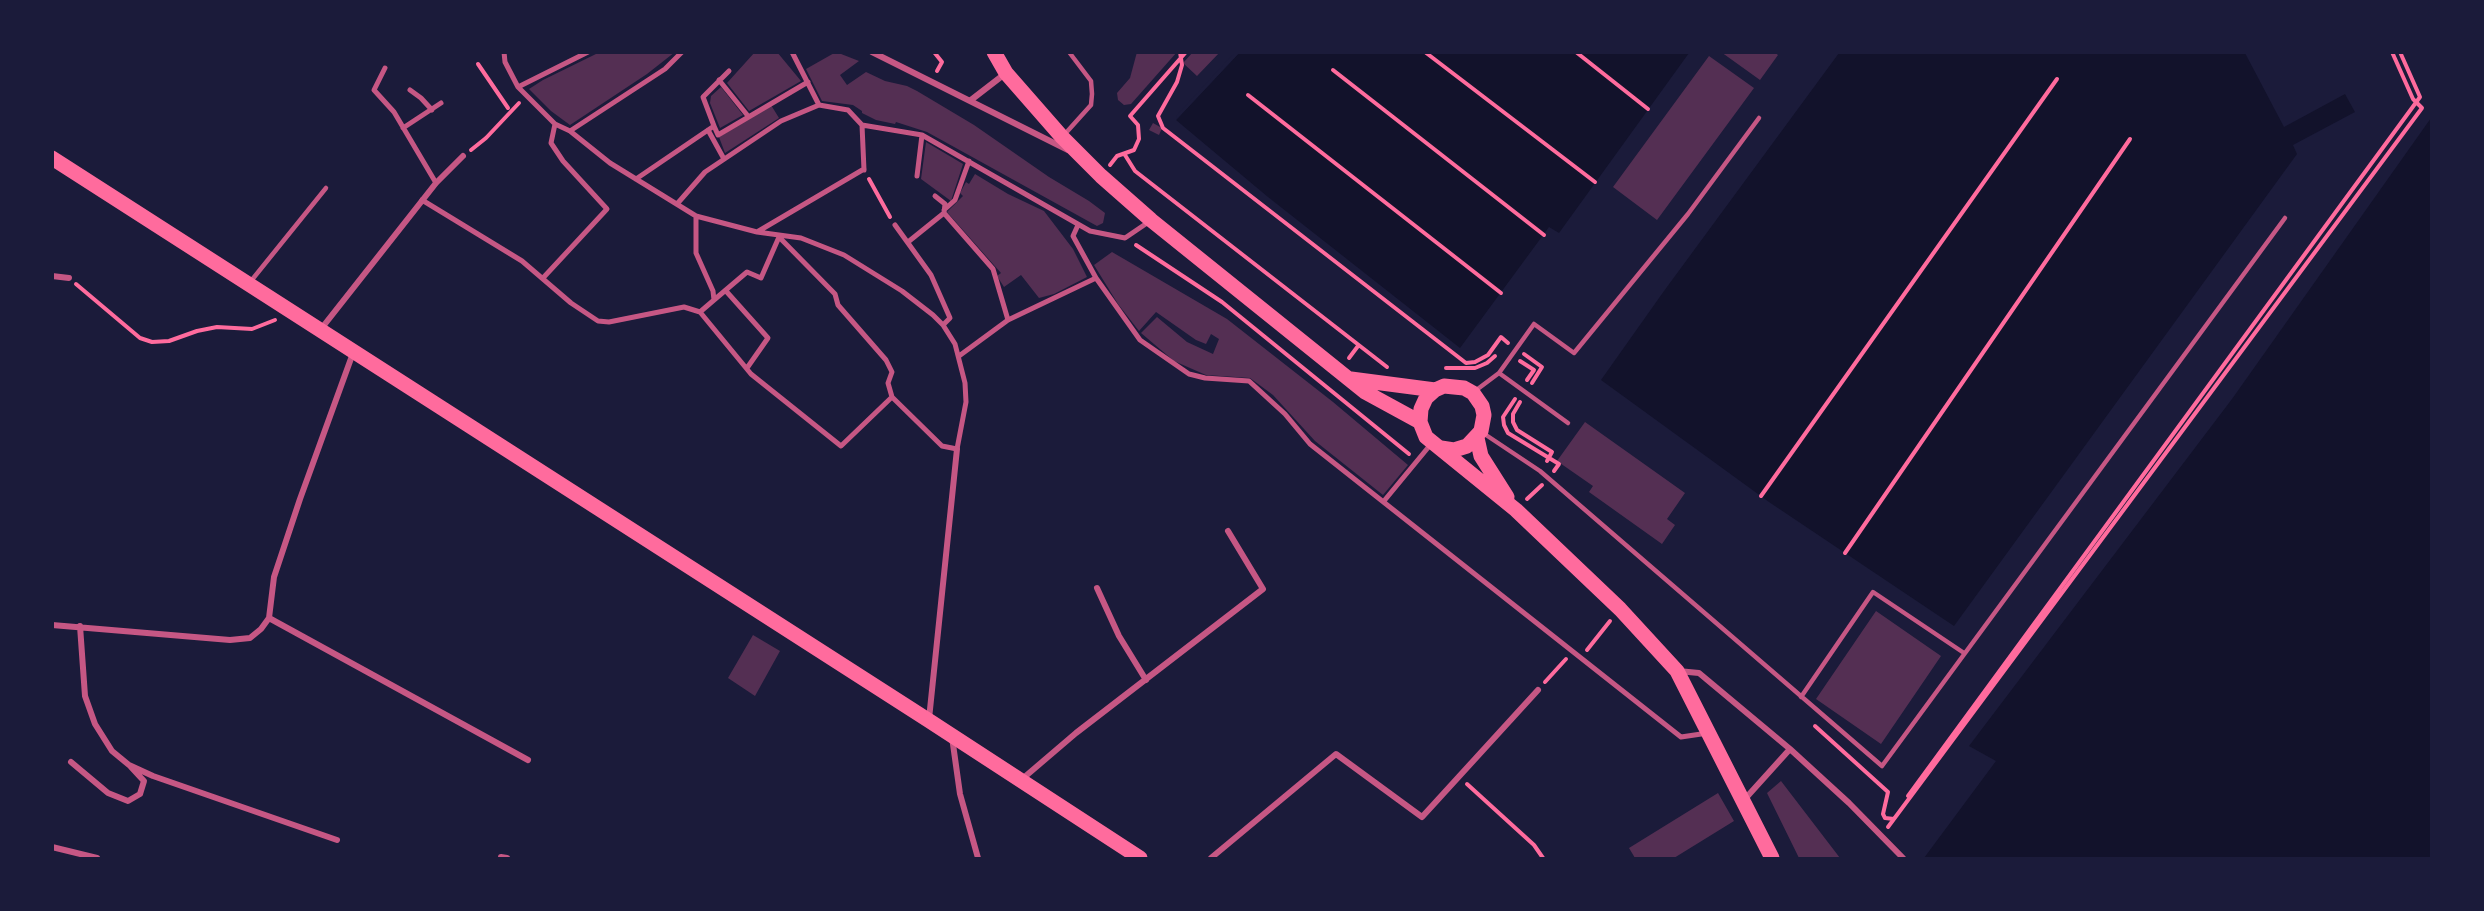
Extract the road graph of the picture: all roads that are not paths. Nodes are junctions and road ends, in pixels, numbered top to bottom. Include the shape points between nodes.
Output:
1 (504, 52) edge
2 (588, 52) edge
3 (682, 52) edge
4 (792, 52) edge
5 (872, 52) edge
6 (994, 52) edge
7 (1069, 52) edge
8 (385, 68) dead end
9 (729, 70) dead end
10 (1006, 73) junction
11 (719, 80) junction
12 (808, 82) junction
13 (518, 87) junction
14 (410, 90) dead end
15 (971, 100) junction
16 (441, 103) dead end
17 (819, 105) junction
18 (432, 110) junction
19 (748, 116) junction
20 (1759, 118) dead end
21 (555, 124) junction
22 (862, 125) junction
23 (404, 128) junction
24 (711, 128) junction
25 (570, 131) junction
26 (922, 135) junction
27 (1062, 137) junction
28 (1080, 155) junction
29 (463, 156) road end
30 (52, 158) edge
31 (724, 159) junction
32 (969, 161) junction
33 (917, 176) dead end
34 (636, 179) junction
35 (436, 183) junction
36 (326, 188) dead end
37 (935, 196) dead end
38 (422, 200) junction
39 (677, 204) junction
40 (944, 212) junction
41 (696, 216) junction
42 (2285, 218) dead end
43 (1151, 220) junction
44 (895, 225) road end
45 (1078, 225) junction
46 (757, 232) junction
47 (779, 237) junction
48 (908, 242) junction
49 (52, 276) edge
50 (69, 278) road end
51 (543, 278) junction
52 (1096, 278) junction
53 (249, 284) junction
54 (726, 291) junction
55 (714, 300) junction
56 (700, 312) junction
57 (1008, 320) junction
58 (943, 325) junction
59 (320, 330) junction
60 (353, 352) junction
61 (959, 356) junction
62 (747, 368) junction
63 (1499, 373) junction
64 (1351, 379) junction
65 (1435, 390) junction
66 (1473, 393) junction
67 (892, 397) junction
68 (1420, 422) junction
69 (1568, 423) dead end
70 (1479, 435) junction
71 (1437, 446) junction
72 (957, 448) junction
73 (1384, 501) junction
74 (1516, 510) junction
75 (1228, 531) dead end
76 (1097, 588) dead end
77 (268, 618) junction
78 (52, 625) edge
79 (80, 626) junction
80 (1964, 653) junction
81 (1677, 671) junction
82 (1146, 680) junction
83 (1538, 690) road end
84 (1801, 697) junction
85 (928, 720) junction
86 (1709, 733) junction
87 (952, 737) junction
88 (1790, 749) junction
89 (528, 760) dead end
90 (71, 762) dead end
91 (129, 765) junction
92 (1021, 780) junction
93 (1742, 803) junction
94 (337, 840) dead end
95 (52, 846) edge
96 (97, 858) edge
97 (501, 858) edge
98 (507, 858) edge
99 (978, 858) edge
100 (1140, 858) edge
101 (1211, 858) edge
102 (1772, 858) edge
103 (1903, 858) edge

1 - 13 street
2 - 13 street
3 - 25 street via 665,69
4 - 12 street
5 - 15 street
6 - 10 main road
7 - 27 lane via 1091,81 1092,94 1091,105
8 - 23 street via 374,90
9 - 11 street
10 - 15 street
10 - 27 main road
11 - 19 street
11 - 24 street via 703,97
12 - 17 street
12 - 19 street
13 - 21 street
14 - 18 street
15 - 28 street
16 - 18 street
17 - 22 street via 848,110
17 - 31 street via 781,121
18 - 23 street
19 - 24 street via 717,135
20 - 63 lane via 1688,214 1574,353 1534,324
21 - 25 street
21 - 51 street via 551,143 607,209
22 - 26 street
22 - 46 street via 864,170
23 - 35 street
24 - 31 street
24 - 34 street
25 - 34 street
26 - 32 street
26 - 33 street
27 - 28 main road
28 - 43 main road
29 - 35 street
30 - 53 main road
31 - 39 street via 705,172
32 - 40 street via 955,200
32 - 45 street
34 - 39 street
35 - 38 street
36 - 53 lane
37 - 40 street via 945,204
38 - 51 street
38 - 59 street
39 - 41 street
40 - 48 street
40 - 57 street via 993,269
41 - 46 street
41 - 55 street via 696,253
42 - 80 lane
43 - 45 street via 1125,238
43 - 64 main road
44 - 48 street
45 - 52 street via 1073,236
46 - 47 street
47 - 54 street via 761,278 747,272
47 - 58 street via 801,238 844,255 902,291
47 - 67 street via 835,294 838,304 886,360 892,372 888,383
48 - 58 street via 945,303 950,318
49 - 50 street
51 - 56 street via 598,321 684,307
52 - 57 street
52 - 73 street via 1140,340 1189,374 1249,381 1310,444
53 - 59 main road
54 - 55 street
54 - 62 street via 768,338
55 - 56 street
56 - 62 street
57 - 61 street
58 - 61 street
59 - 60 main road
60 - 77 street via 274,577
60 - 85 main road
61 - 72 street via 966,402
62 - 67 street via 841,446
63 - 66 lane
63 - 69 lane
64 - 65 main road
64 - 68 main road via 1365,392
65 - 66 main road via 1454,385
65 - 68 main road via 1426,398
66 - 70 main road via 1484,415
67 - 72 street via 942,446
68 - 71 main road via 1426,437
70 - 71 main road via 1467,446 1454,450
70 - 74 main road via 1480,456
70 - 84 lane via 1540,471
71 - 73 street via 1417,461
71 - 74 main road
72 - 85 street
73 - 86 street via 1682,737
74 - 81 main road via 1620,609
75 - 82 street via 1263,589
76 - 82 street via 1119,636
77 - 79 street via 250,638 230,640
77 - 89 street
78 - 79 street
79 - 91 street via 85,696 95,724 112,751
80 - 84 lane via 1873,592
80 - 84 lane via 1882,766
81 - 86 main road
81 - 88 street via 1699,673
82 - 92 street
83 - 101 street via 1422,817 1336,754
85 - 87 main road
86 - 93 main road
87 - 92 main road
87 - 99 street via 960,794
88 - 93 street
88 - 103 street
90 - 91 street via 108,793 128,801 140,794 144,781
91 - 94 street
92 - 100 main road
93 - 102 main road
95 - 96 street
97 - 98 street

